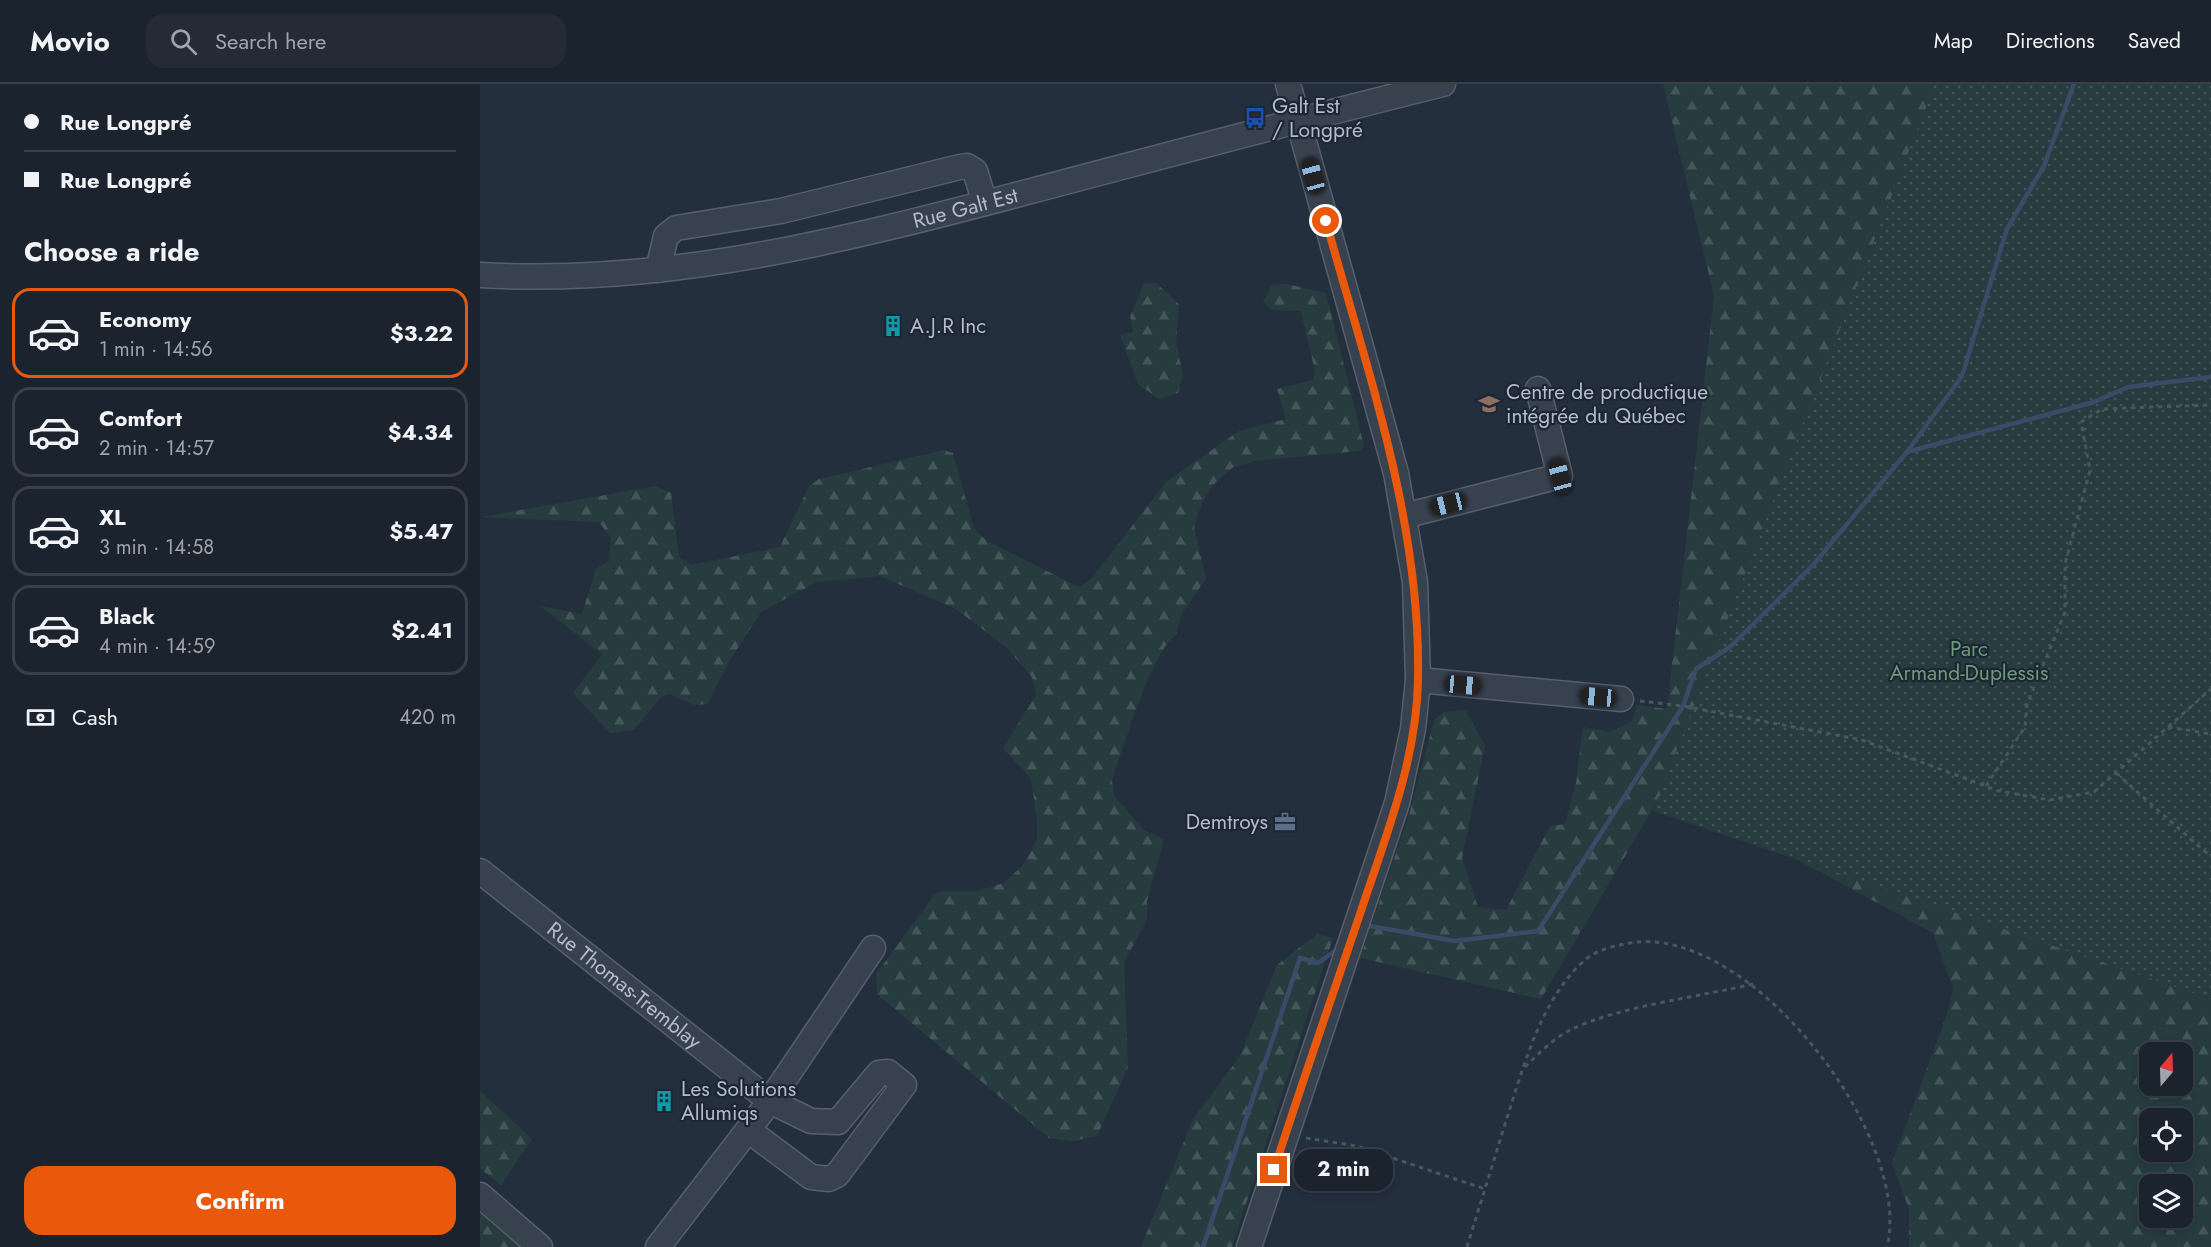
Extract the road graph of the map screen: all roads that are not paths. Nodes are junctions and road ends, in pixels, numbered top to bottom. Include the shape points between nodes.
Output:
1 (1288, 84) edge
2 (1443, 84) edge
3 (1298, 120) junction
4 (985, 203) junction
5 (658, 270) junction
6 (480, 275) edge
7 (1538, 389) dead end
8 (1404, 516) junction
9 (1418, 680) junction
10 (1621, 699) road end
11 (480, 871) edge
12 (873, 948) dead end
13 (770, 1101) junction
14 (843, 1119) junction
15 (748, 1130) junction
16 (866, 1137) junction
17 (480, 1195) edge
18 (540, 1247) edge
19 (657, 1247) edge
20 (1248, 1247) edge

1 - 3 street
2 - 3 street, Rue Galt Est
3 - 4 street, Rue Galt Est
3 - 8 street via 1396,473
4 - 5 street, Rue Galt Est via 810,246
4 - 5 street via 975,171 960,167 781,211 676,228 666,236
5 - 6 street, Rue Galt Est
7 - 8 street via 1560,476
8 - 9 street via 1415,582
9 - 10 street
9 - 20 street via 1413,729 1397,803
11 - 13 street, Rue Thomas-Tremblay
12 - 13 street
13 - 14 street, Rue Thomas-Tremblay via 816,1123
13 - 15 street
14 - 16 street
14 - 16 street via 879,1073 895,1077 904,1085 903,1089
15 - 16 street via 822,1180 837,1175
15 - 19 street
17 - 18 street

